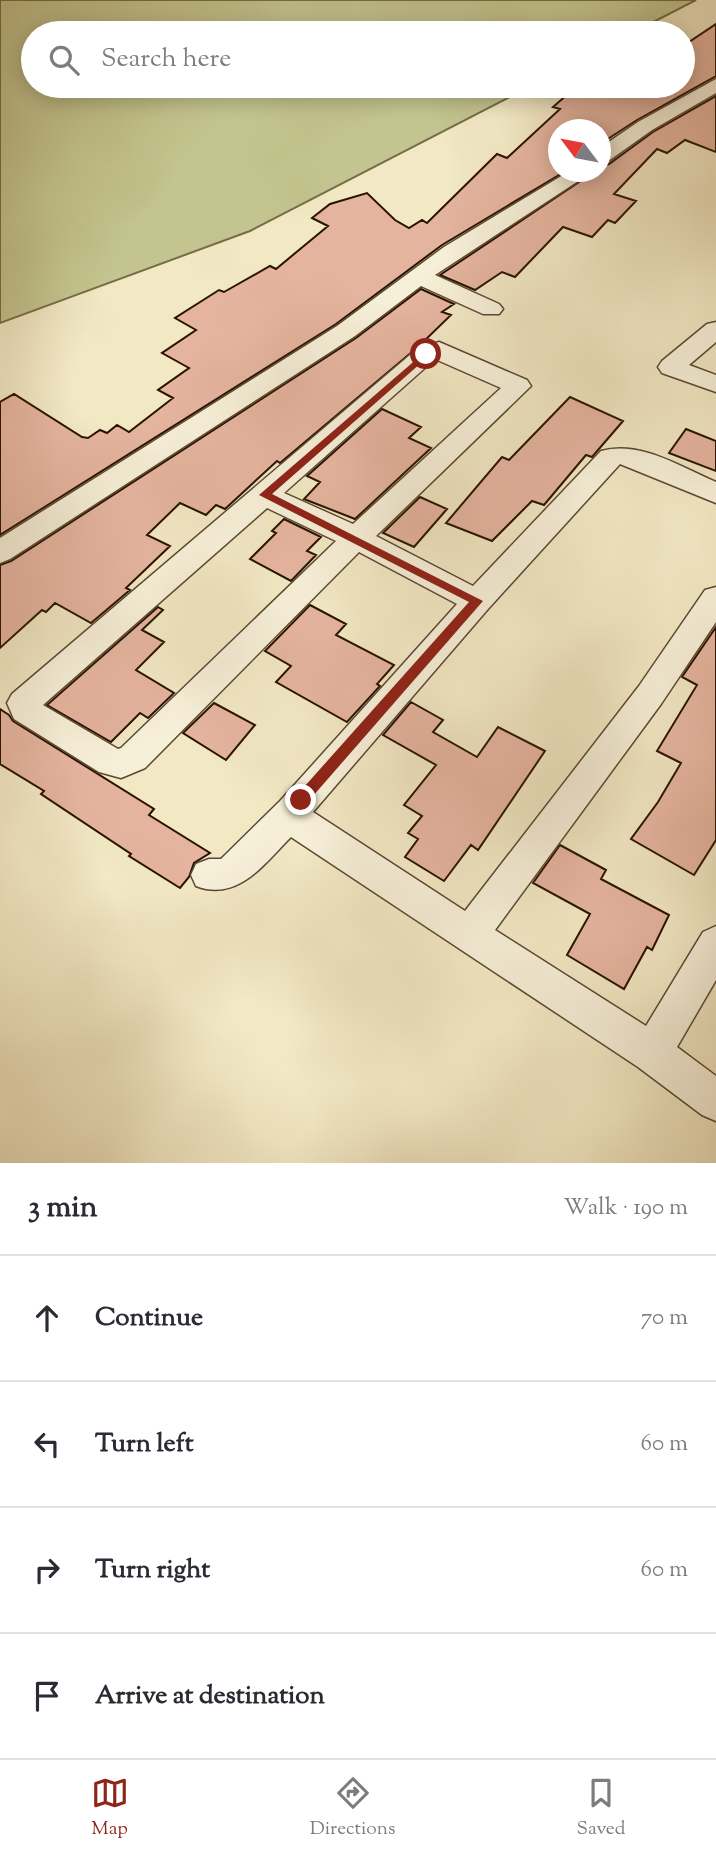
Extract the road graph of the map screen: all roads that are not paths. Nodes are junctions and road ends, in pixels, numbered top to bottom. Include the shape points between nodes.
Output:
1 (716, 85) edge
2 (695, 97) edge
3 (693, 98) edge
4 (611, 150) edge
5 (566, 182) edge
6 (420, 277) junction
7 (491, 309) dead end
8 (716, 330) edge
9 (716, 384) edge
10 (716, 492) edge
11 (264, 495) junction
12 (356, 538) junction
13 (0, 552) edge
14 (716, 598) edge
15 (477, 601) junction
16 (292, 812) junction
17 (209, 875) dead end
18 (468, 935) junction
19 (716, 944) edge
20 (652, 1053) junction
21 (716, 1101) edge

1 - 2 street
3 - 4 street
5 - 6 street
6 - 7 street
6 - 13 street via 346,331
8 - 9 street via 671,367
10 - 15 street via 633,457 611,457
11 - 12 street
11 - 12 street via 426,354 439,350 518,386
11 - 12 street via 23,704 24,710 111,762 121,764 133,758
12 - 15 street
14 - 18 street via 650,695
15 - 16 street
16 - 17 street via 234,870
16 - 18 street via 303,826
18 - 20 street
19 - 20 street
20 - 21 street

